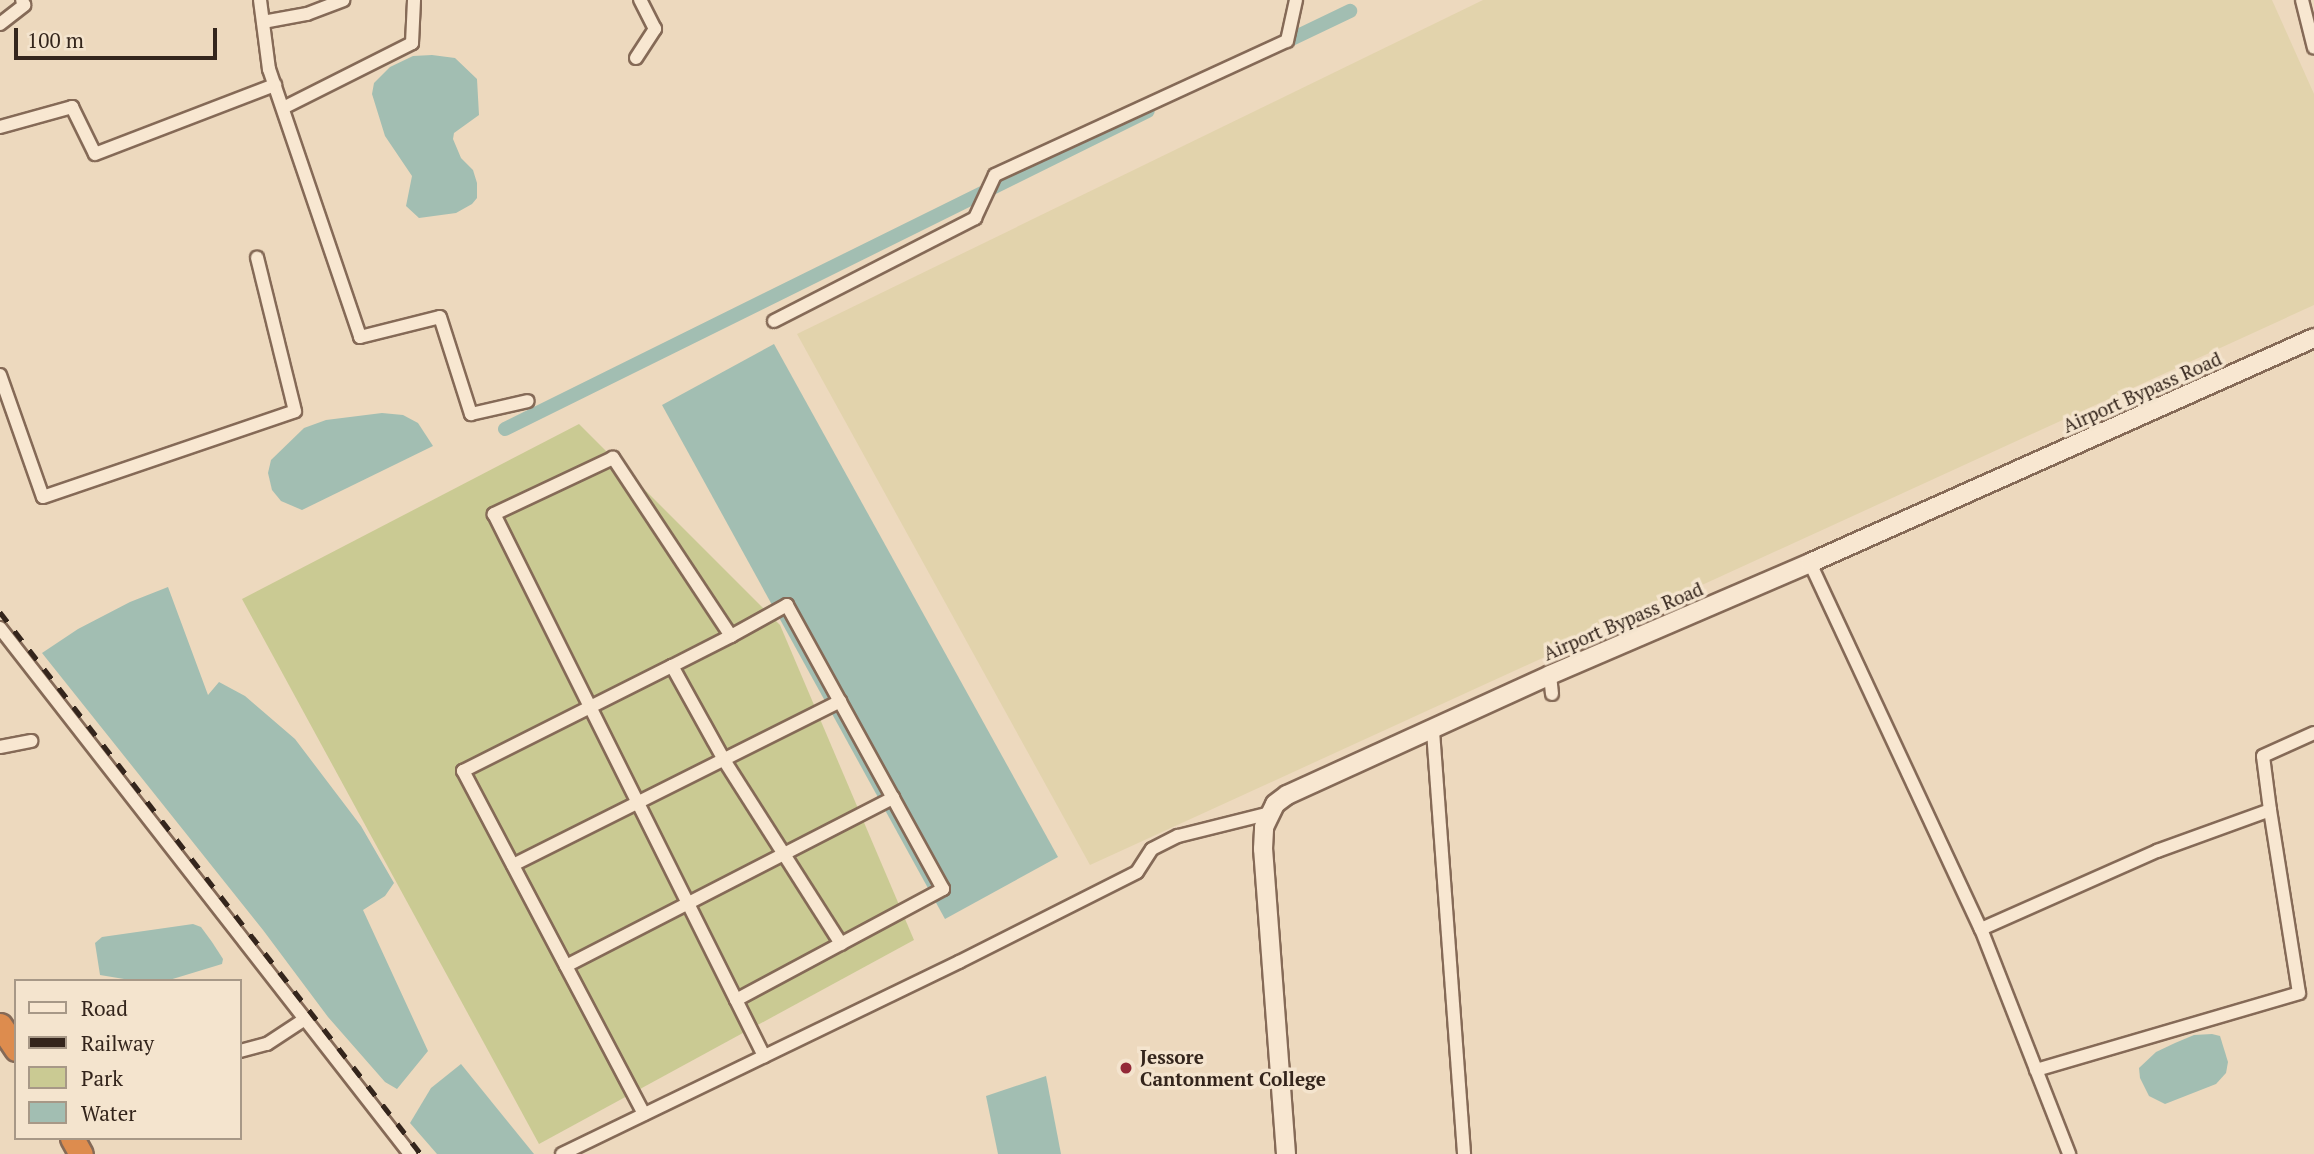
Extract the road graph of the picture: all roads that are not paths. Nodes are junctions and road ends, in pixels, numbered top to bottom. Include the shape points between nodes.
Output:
1 (22, 0) edge
2 (260, 0) edge
3 (342, 0) edge
4 (414, 0) edge
5 (640, 0) edge
6 (1296, 0) edge
7 (2302, 0) edge
8 (263, 22) junction
9 (0, 24) edge
10 (2314, 48) edge
11 (636, 58) dead end
12 (275, 85) junction
13 (287, 106) dead end
14 (0, 127) edge
15 (257, 258) dead end
16 (774, 321) dead end
17 (2314, 338) edge
18 (0, 375) edge
19 (528, 401) dead end
20 (1810, 563) junction
21 (0, 628) edge
22 (731, 636) junction
23 (672, 666) junction
24 (1550, 675) junction
25 (1552, 694) dead end
26 (840, 701) junction
27 (590, 706) junction
28 (1433, 731) junction
29 (2314, 733) edge
30 (31, 741) dead end
31 (0, 747) edge
32 (724, 760) junction
33 (893, 798) junction
34 (637, 801) junction
35 (2270, 810) junction
36 (1270, 813) junction
37 (783, 853) junction
38 (513, 864) junction
39 (688, 903) junction
40 (1981, 929) junction
41 (841, 944) junction
42 (566, 966) junction
43 (736, 1000) junction
44 (305, 1019) junction
45 (242, 1050) edge
46 (764, 1056) junction
47 (2036, 1070) junction
48 (644, 1114) junction
49 (410, 1154) edge
50 (562, 1154) edge
51 (1286, 1154) edge
52 (1464, 1154) edge
53 (2069, 1154) edge

1 - 9 street via 24,5
2 - 8 street
3 - 8 street
4 - 13 street via 412,43
5 - 11 street via 654,29
6 - 16 street via 1287,41 995,175 975,218
7 - 10 street
8 - 12 street
12 - 14 street via 95,154 72,107
12 - 19 street via 360,337 440,317 471,414
15 - 18 street via 295,411 43,497
17 - 20 street, Airport Bypass Road
20 - 24 street, Airport Bypass Road
20 - 40 street
21 - 44 street
22 - 23 street
22 - 26 street via 787,605
22 - 27 street via 613,458 494,514
23 - 27 street
23 - 32 street
24 - 25 street
24 - 28 street, Airport Bypass Road
26 - 32 street
26 - 33 street
27 - 34 street
27 - 38 street via 463,771
28 - 36 street, Airport Bypass Road via 1287,795
28 - 52 street
29 - 35 street via 2263,756
30 - 31 street
32 - 34 street
32 - 37 street
33 - 37 street
33 - 41 street via 943,889
34 - 38 street
34 - 39 street
35 - 40 street via 2157,851
35 - 47 street via 2300,993
36 - 46 street via 1178,836 1152,849 1137,872
36 - 51 street via 1263,849
37 - 39 street
37 - 41 street
38 - 42 street
39 - 42 street
39 - 43 street
40 - 47 street
41 - 43 street
42 - 48 street
43 - 46 street
44 - 45 street via 267,1044
44 - 49 street
46 - 48 street
47 - 53 street
48 - 50 street

